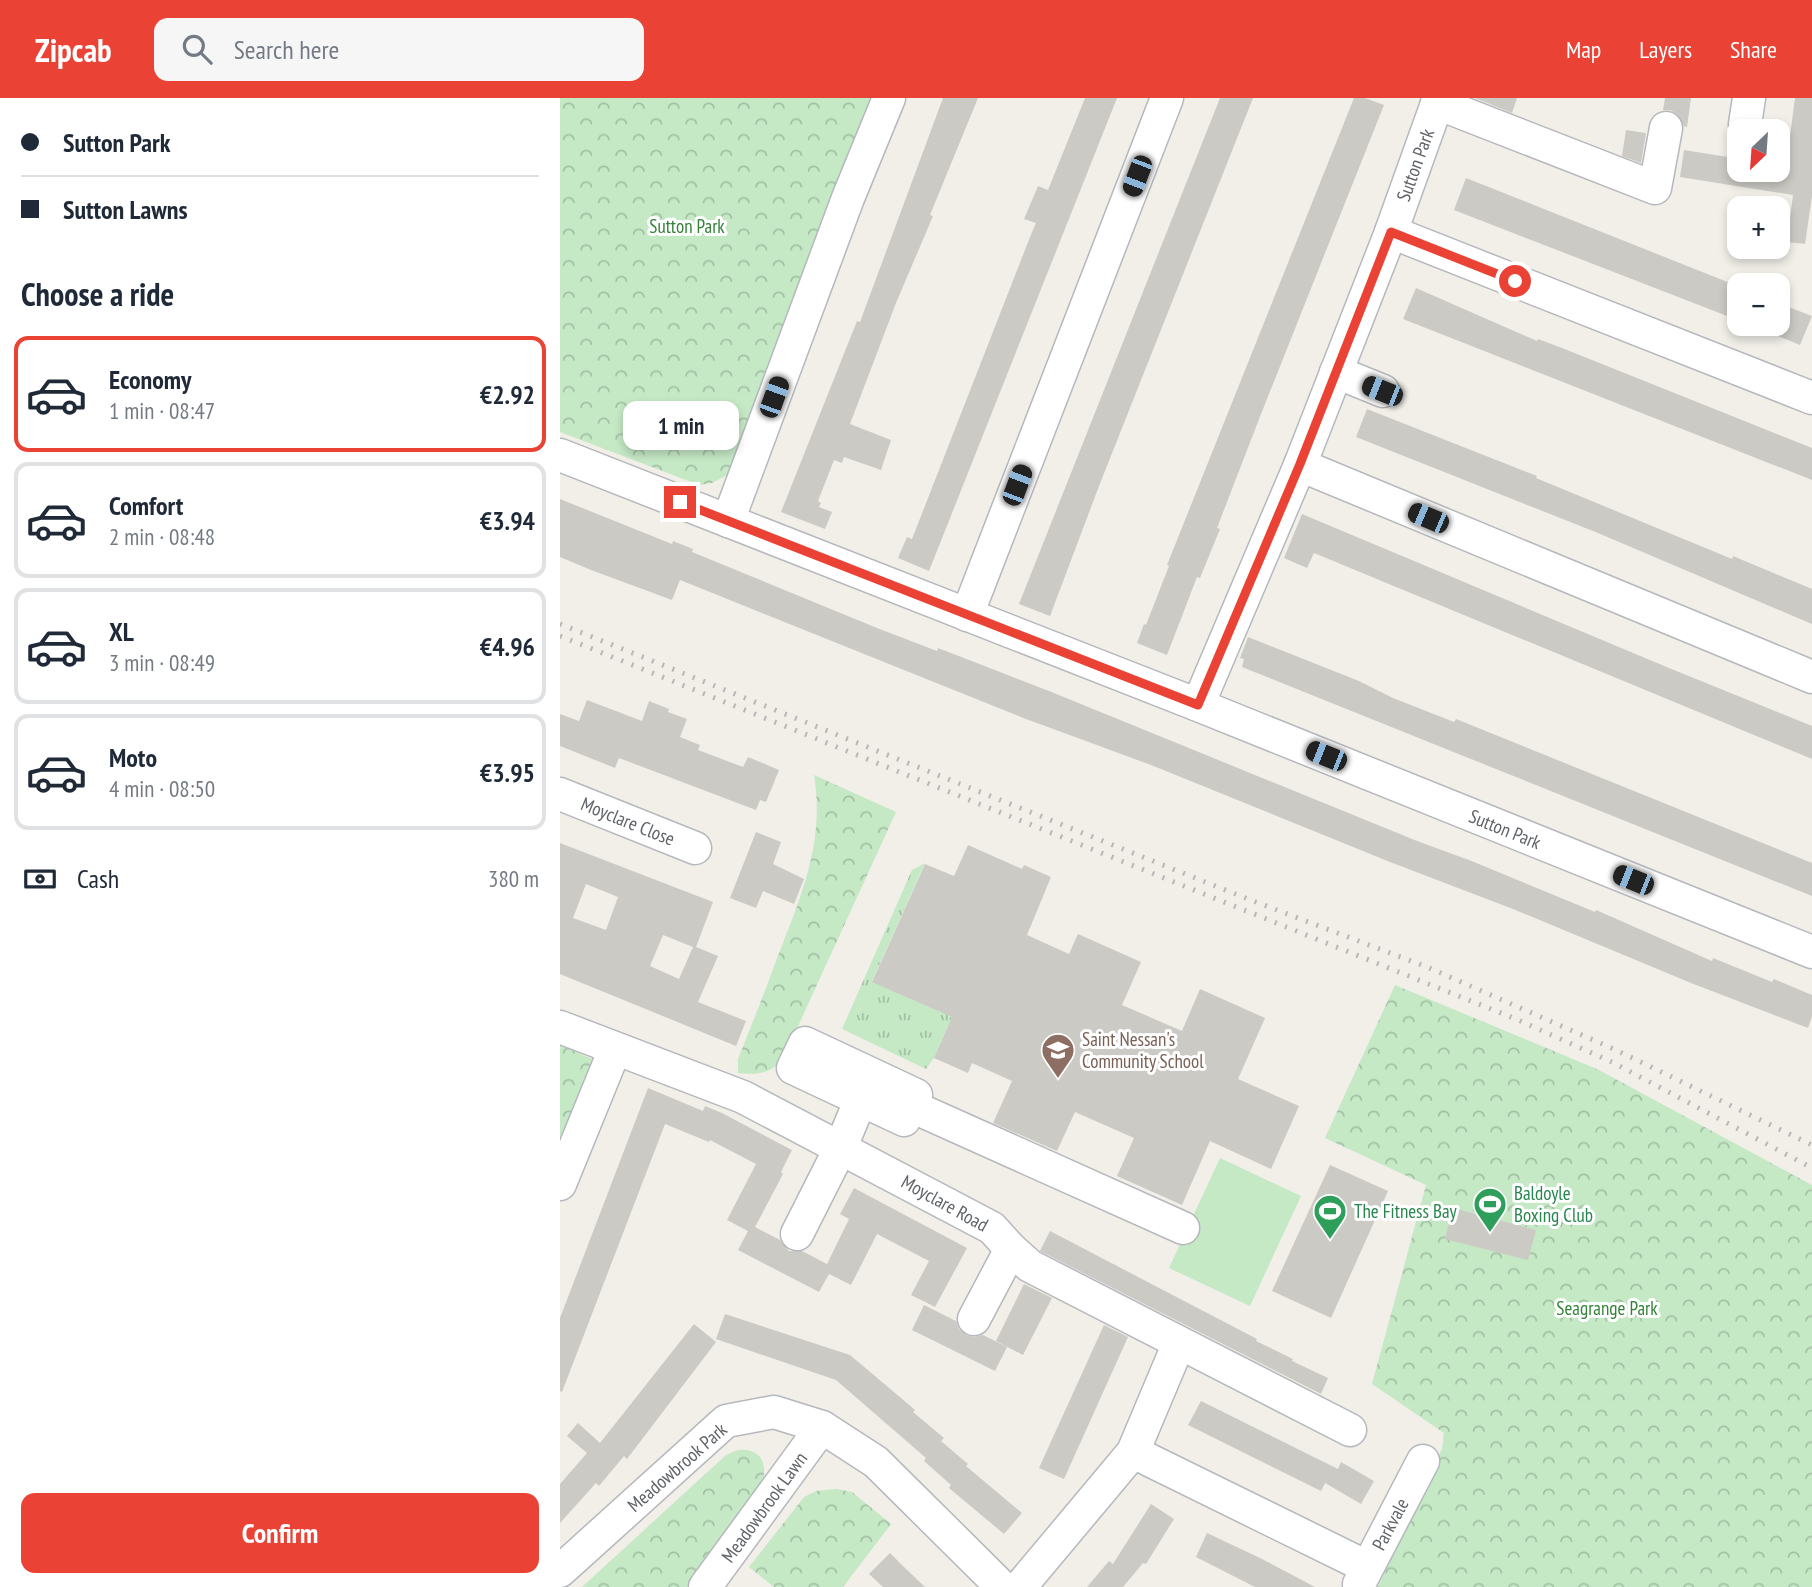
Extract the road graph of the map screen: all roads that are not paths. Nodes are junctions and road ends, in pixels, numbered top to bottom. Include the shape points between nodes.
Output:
1 (889, 98) edge
2 (1167, 98) edge
3 (1438, 101) edge
4 (1665, 128) dead end
5 (1391, 232) junction
6 (1336, 372) junction
7 (1382, 391) dead end
8 (1812, 398) edge
9 (560, 455) edge
10 (1300, 464) junction
11 (728, 521) junction
12 (967, 615) junction
13 (1812, 677) edge
14 (1198, 705) junction
15 (560, 794) edge
16 (695, 848) dead end
17 (1812, 952) edge
18 (560, 1027) edge
19 (615, 1049) junction
20 (860, 1101) junction
21 (911, 1106) junction
22 (841, 1147) junction
23 (560, 1184) edge
24 (1183, 1228) dead end
25 (797, 1234) dead end
26 (1011, 1250) junction
27 (974, 1320) dead end
28 (1173, 1357) dead end
29 (822, 1427) junction
30 (1350, 1430) dead end
31 (1133, 1452) junction
32 (1423, 1461) dead end
33 (560, 1571) edge
34 (1362, 1577) edge
35 (705, 1587) edge
36 (1002, 1587) edge
37 (1020, 1587) edge

1 - 11 street
2 - 12 street
3 - 4 street via 1655,188
3 - 5 street, Sutton Park
5 - 6 street, Sutton Park
5 - 8 street
6 - 7 street
6 - 10 street, Sutton Park
9 - 11 street, Sutton Park
10 - 13 street
10 - 14 street, Sutton Park
11 - 12 street, Sutton Park
12 - 14 street, Sutton Park
14 - 17 street, Sutton Park
15 - 16 street, Moyclare Close
18 - 19 street, Moyclare Road
19 - 22 street, Moyclare Road via 743,1097
19 - 23 street
20 - 21 street via 904,1120
20 - 21 street via 793,1068 805,1043 916,1095
20 - 22 street
21 - 24 street
22 - 25 street
22 - 26 street, Moyclare Road via 992,1228
26 - 27 street
26 - 30 street, Moyclare Road via 1030,1266
28 - 31 street
29 - 33 street, Meadowbrook Park via 774,1412 726,1421
29 - 35 street, Meadowbrook Lawn
29 - 36 street, Meadowbrook Park via 876,1462
31 - 34 street
31 - 37 street
32 - 34 street, Parkvale

